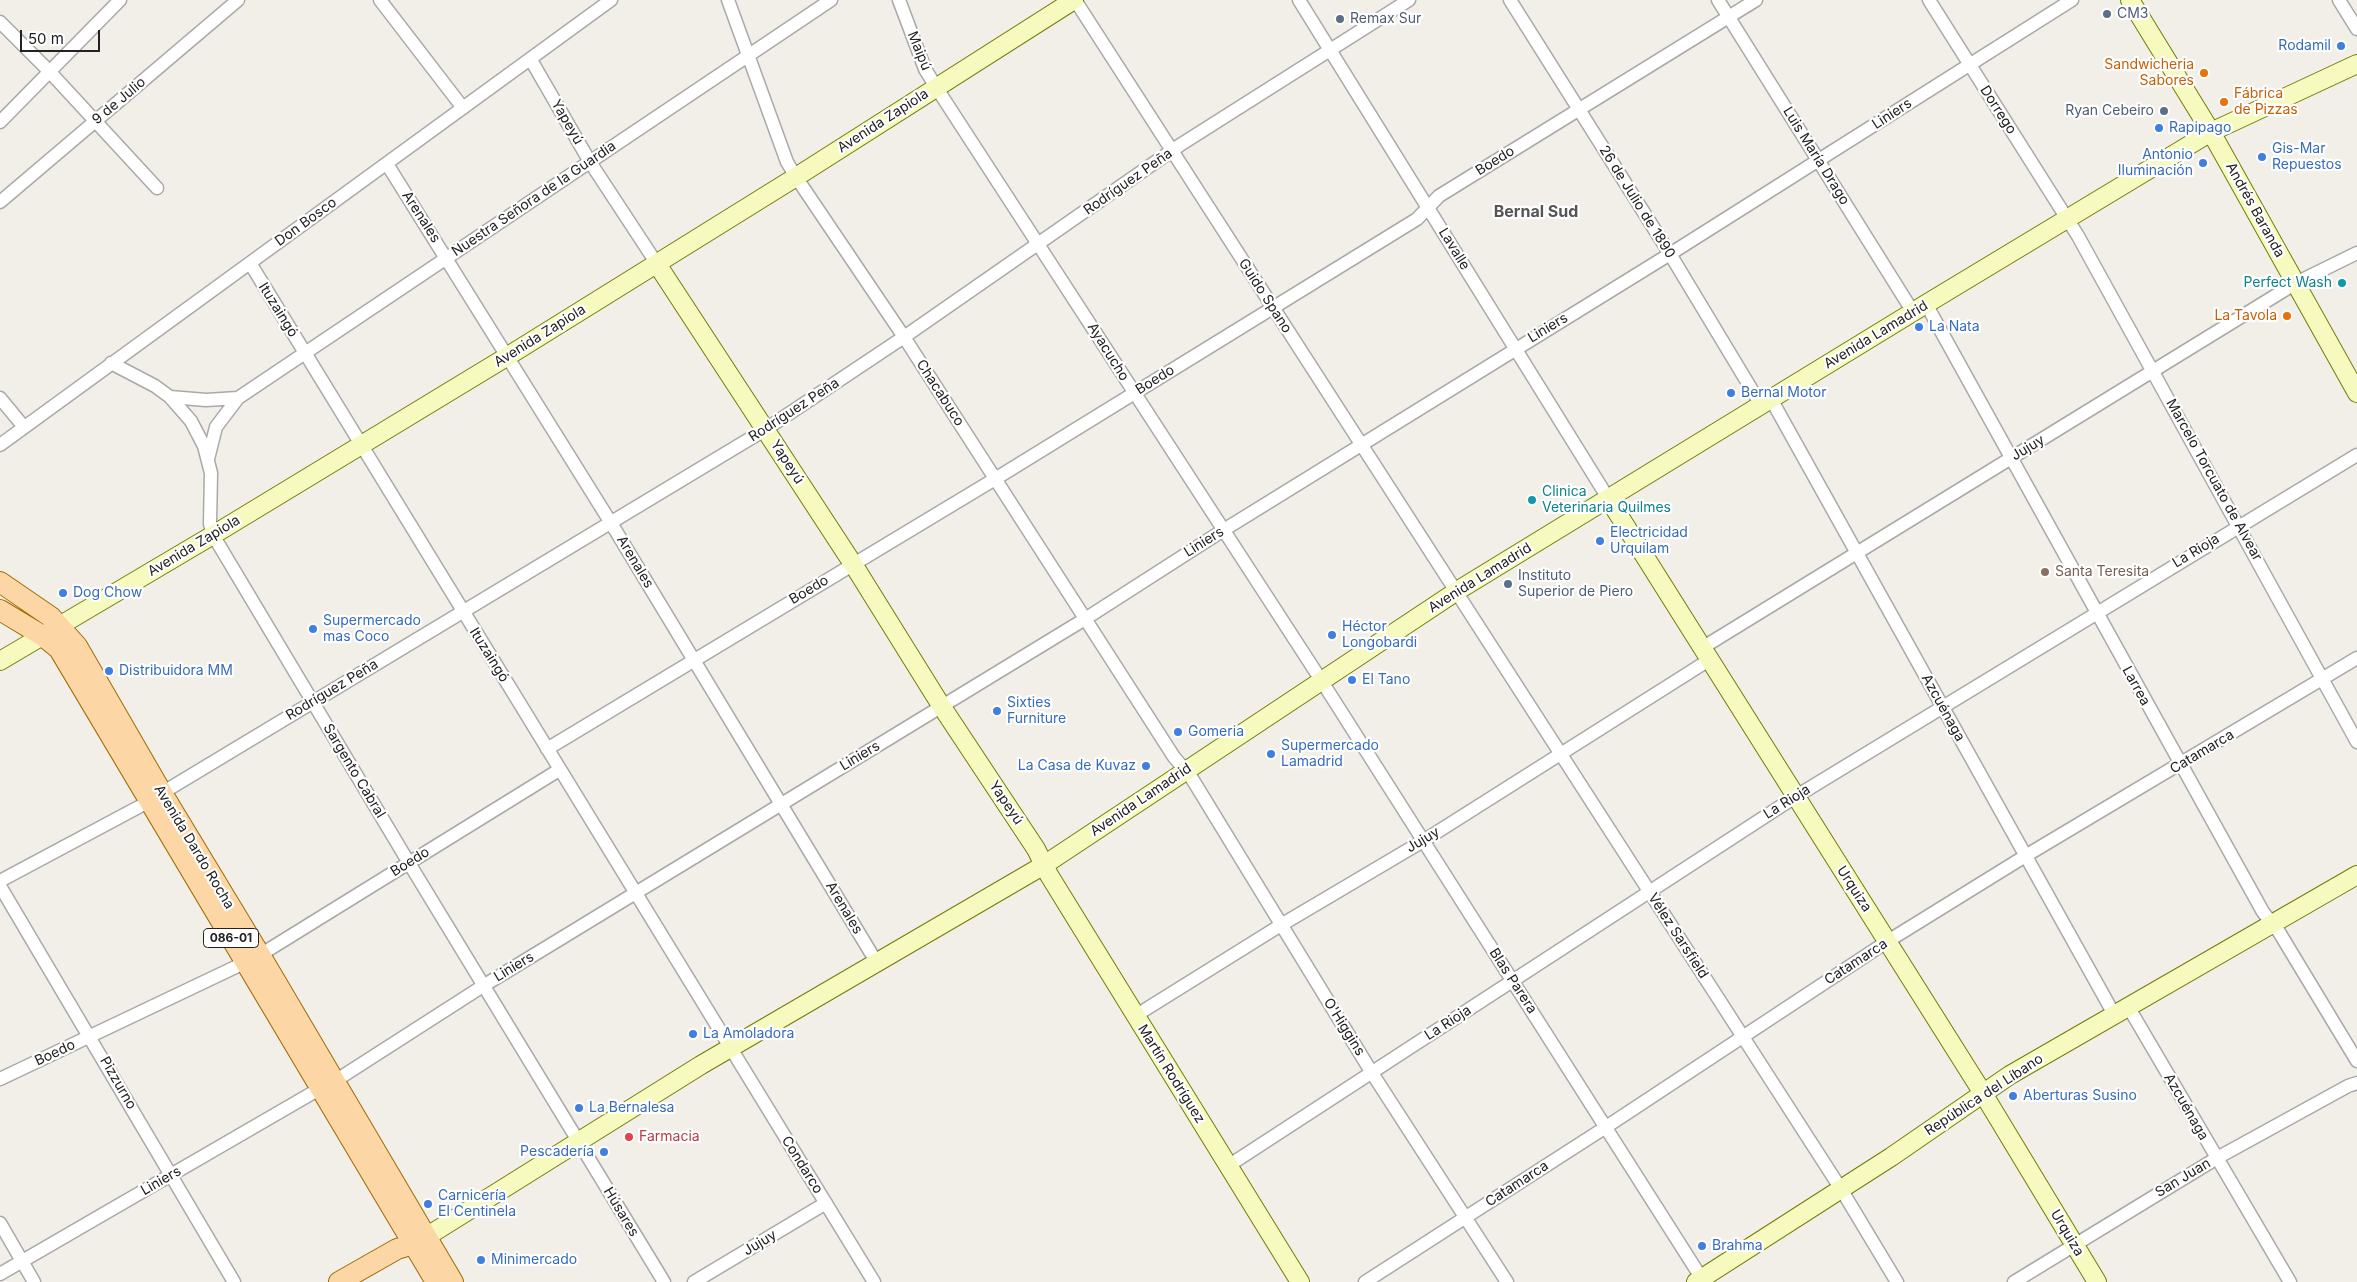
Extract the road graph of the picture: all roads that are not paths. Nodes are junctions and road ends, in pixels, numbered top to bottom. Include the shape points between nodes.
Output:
1 (120, 0) edge
2 (238, 0) edge
3 (380, 0) edge
4 (611, 0) edge
5 (728, 0) edge
6 (831, 0) edge
7 (900, 0) edge
8 (1075, 0) edge
9 (1299, 0) edge
10 (1409, 0) edge
11 (1510, 0) edge
12 (1718, 0) edge
13 (1756, 0) edge
14 (1929, 0) edge
15 (2072, 0) edge
16 (2130, 0) edge
17 (2144, 0) edge
18 (2339, 0) edge
19 (1729, 17) junction
20 (0, 22) edge
21 (2357, 28) edge
22 (1330, 50) junction
23 (748, 56) junction
24 (531, 60) junction
25 (1968, 64) junction
26 (2357, 64) edge
27 (49, 71) junction
28 (940, 93) junction
29 (463, 108) junction
30 (1579, 109) junction
31 (96, 120) junction
32 (0, 122) edge
33 (2216, 129) junction
34 (1172, 151) junction
35 (1819, 160) junction
36 (590, 162) junction
37 (387, 164) junction
38 (796, 177) junction
39 (157, 188) dead end
40 (0, 202) edge
41 (1428, 208) junction
42 (2068, 219) junction
43 (1039, 244) junction
44 (2357, 253) edge
45 (1670, 254) junction
46 (447, 258) junction
47 (250, 263) junction
48 (657, 264) junction
49 (2301, 281) junction
50 (1273, 308) junction
51 (1919, 308) junction
52 (904, 337) junction
53 (1516, 348) junction
54 (305, 353) junction
55 (508, 356) junction
56 (111, 363) junction
57 (2357, 370) edge
58 (2154, 371) junction
59 (1134, 393) junction
60 (2357, 393) edge
61 (170, 397) junction
62 (0, 398) edge
63 (238, 398) junction
64 (1766, 402) junction
65 (24, 427) junction
66 (766, 429) junction
67 (0, 445) edge
68 (361, 445) junction
69 (1362, 445) junction
70 (2357, 455) edge
71 (208, 458) junction
72 (2010, 459) junction
73 (995, 480) junction
74 (1608, 498) junction
75 (611, 523) junction
76 (2239, 526) junction
77 (1222, 531) junction
78 (213, 535) junction
79 (1856, 554) junction
80 (853, 564) junction
81 (0, 582) edge
82 (1457, 591) junction
83 (0, 610) edge
84 (462, 612) junction
85 (2096, 612) junction
86 (1084, 619) junction
87 (60, 624) junction
88 (42, 636) junction
89 (1706, 654) junction
90 (2357, 658) edge
91 (694, 660) junction
92 (0, 661) edge
93 (2322, 679) junction
94 (1321, 680) junction
95 (312, 702) junction
96 (942, 706) junction
97 (1942, 706) junction
98 (2357, 742) edge
99 (547, 749) junction
100 (1561, 754) junction
101 (2180, 765) junction
102 (559, 770) junction
103 (1186, 770) junction
104 (1795, 797) junction
105 (155, 798) junction
106 (780, 804) junction
107 (1423, 841) junction
108 (2027, 856) junction
109 (409, 863) junction
110 (1044, 865) junction
111 (2357, 876) edge
112 (0, 881) edge
113 (0, 886) edge
114 (1649, 891) junction
115 (635, 894) junction
116 (2272, 924) junction
117 (1281, 925) junction
118 (1888, 941) junction
119 (253, 958) junction
120 (877, 963) junction
121 (1513, 980) junction
122 (483, 986) junction
123 (2122, 1012) junction
124 (1135, 1016) junction
125 (90, 1036) junction
126 (1743, 1037) junction
127 (730, 1048) junction
128 (2357, 1061) edge
129 (1372, 1073) junction
130 (0, 1079) edge
131 (2357, 1083) edge
132 (328, 1084) junction
133 (1984, 1095) junction
134 (1606, 1127) junction
135 (578, 1142) junction
136 (2216, 1158) junction
137 (1228, 1166) junction
138 (171, 1175) junction
139 (1841, 1189) junction
140 (826, 1203) junction
141 (1466, 1217) junction
142 (0, 1223) edge
143 (420, 1241) junction
144 (2074, 1244) junction
145 (22, 1261) junction
146 (0, 1274) edge
147 (1701, 1281) edge
148 (34, 1282) edge
149 (234, 1282) edge
150 (340, 1282) edge
151 (362, 1282) edge
152 (436, 1282) edge
153 (453, 1282) edge
154 (664, 1282) edge
155 (694, 1282) edge
156 (874, 1282) edge
157 (1300, 1282) edge
158 (1365, 1282) edge
159 (1507, 1282) edge
160 (1897, 1282) edge
161 (2014, 1282) edge
162 (2097, 1282) edge
163 (2290, 1282) edge

1 - 27 street
2 - 31 street, 9 de Julio
3 - 29 street
4 - 24 street, Don Bosco
5 - 23 street, Chacabuco
6 - 23 street, Nuestra Señora de la Guardia
7 - 28 street, Maipú via 925,69
8 - 28 street, Avenida Zapiola
8 - 34 street, Guido Spano
9 - 22 street, Lavalle
10 - 22 street, Rodríguez Peña
11 - 30 street, 26 de Julio de 1890
12 - 19 street, Luis María Drago
13 - 19 street, Boedo
14 - 25 street, Dorrego
15 - 25 street, Liniers
16 - 33 street
17 - 33 street
18 - 21 street
19 - 30 street, Boedo
19 - 35 street, Luis María Drago
20 - 27 street
22 - 34 street, Rodríguez Peña
22 - 41 street, Lavalle
23 - 36 street, Nuestra Señora de la Guardia
23 - 38 street, Chacabuco
24 - 29 street, Don Bosco
24 - 36 street, Yapeyú
25 - 35 street, Liniers
25 - 42 street, Dorrego
26 - 33 street, Avenida Lamadrid
27 - 31 street
27 - 32 street
28 - 38 street, Avenida Zapiola
28 - 43 street, Ayacucho
29 - 37 street, Don Bosco
30 - 41 street, Boedo via 1439,196
30 - 45 street, 26 de Julio de 1890
31 - 39 street
31 - 40 street, 9 de Julio
33 - 42 street, Avenida Lamadrid
33 - 49 street, Andrés Baranda
34 - 43 street, Rodríguez Peña
34 - 50 street, Guido Spano
35 - 45 street, Liniers
35 - 51 street, Luis María Drago
36 - 46 street, Nuestra Señora de la Guardia
36 - 48 street, Yapeyú
37 - 46 street, Arenales
37 - 47 street, Don Bosco
38 - 48 street, Avenida Zapiola
38 - 52 street, Chacabuco
41 - 50 street, Boedo via 1417,219
41 - 53 street, Lavalle
42 - 51 street, Avenida Lamadrid
42 - 58 street, Marcelo Torcuato de Alvear
43 - 52 street, Rodríguez Peña
43 - 59 street, Ayacucho
44 - 49 street, Jujuy
45 - 53 street, Liniers
45 - 64 street, 26 de Julio de 1890
46 - 54 street, Nuestra Señora de la Guardia
46 - 55 street, Arenales
47 - 54 street, Ituzaingó
47 - 56 street, Don Bosco
48 - 55 street, Avenida Zapiola
48 - 66 street, Yapeyú
49 - 57 street, Andrés Baranda
49 - 58 street, Jujuy
49 - 60 street, Andrés Baranda
50 - 59 street, Boedo
50 - 69 street, Guido Spano
51 - 64 street, Avenida Lamadrid
51 - 72 street, Larrea
52 - 66 street, Rodríguez Peña
52 - 73 street, Chacabuco
53 - 69 street, Liniers
53 - 74 street, Lavalle
54 - 63 street, Nuestra Señora de la Guardia
54 - 68 street, Ituzaingó
55 - 68 street, Avenida Zapiola
55 - 75 street, Arenales
56 - 61 street, Sargento Cabral
56 - 65 street, Don Bosco
58 - 72 street, Jujuy
58 - 76 street, Marcelo Torcuato de Alvear
59 - 73 street, Boedo
59 - 77 street, Ayacucho
61 - 63 street
61 - 71 street, Sargento Cabral via 190,421
62 - 65 street
63 - 71 street, Nuestra Señora de la Guardia via 216,427
64 - 74 street, Avenida Lamadrid
64 - 79 street, Azcuénaga
65 - 67 street, Don Bosco
66 - 75 street, Rodríguez Peña
66 - 80 street, Yapeyú
68 - 78 street, Avenida Zapiola
68 - 84 street, Ituzaingó
69 - 77 street, Liniers
69 - 82 street, Guido Spano
70 - 76 street, La Rioja
71 - 78 street, Sargento Cabral
72 - 79 street, Jujuy
72 - 85 street, Larrea
73 - 80 street, Boedo
73 - 86 street, Chacabuco
74 - 82 street, Avenida Lamadrid
74 - 89 street, Urquiza
75 - 84 street, Rodríguez Peña
75 - 91 street, Arenales
76 - 85 street, La Rioja
76 - 93 street, Marcelo Torcuato de Alvear
77 - 86 street, Liniers
77 - 94 street, Ayacucho
78 - 87 street, Avenida Zapiola
78 - 95 street, Sargento Cabral
79 - 89 street, Jujuy
79 - 97 street, Azcuénaga
80 - 91 street, Boedo
80 - 96 street, Yapeyú
81 - 87 main road, Avenida Dardo Rocha / 086-01
82 - 94 street, Avenida Lamadrid
82 - 100 street, Vélez Sarsfield
83 - 88 main road, Avenida Dardo Rocha / 086-01
84 - 95 street, Rodríguez Peña
84 - 99 street, Ituzaingó
85 - 97 street, La Rioja
85 - 101 street, Larrea
86 - 96 street, Liniers
86 - 103 street, Chacabuco via 1174,757
87 - 88 street, Avenida Zapiola
87 - 105 main road, Avenida Dardo Rocha / 086-01 via 77,646
88 - 92 street, Avenida Zapiola
88 - 105 main road, Avenida Dardo Rocha / 086-01 via 59,649
89 - 100 street, Jujuy
89 - 104 street, Urquiza
90 - 93 street, Catamarca
91 - 99 street, Boedo
91 - 106 street, Arenales
93 - 98 street, Marcelo Torcuato de Alvear
93 - 101 street, Catamarca
94 - 103 street, Avenida Lamadrid
94 - 107 street, Blas Parera
95 - 105 street, Rodríguez Peña
95 - 109 street, Sargento Cabral
96 - 106 street, Liniers
96 - 110 street, Yapeyú
97 - 104 street, La Rioja
97 - 108 street, Azcuénaga
99 - 102 street, Ituzaingó
100 - 107 street, Jujuy
100 - 114 street, Vélez Sarsfield
101 - 108 street, Catamarca
101 - 116 street, Larrea via 2262,912
102 - 109 street, Boedo
102 - 115 street, Ituzaingó
103 - 110 street, Avenida Lamadrid
103 - 117 street, O'Higgins
104 - 114 street, La Rioja
104 - 118 street, Urquiza
105 - 112 street, Rodríguez Peña
105 - 119 main road, Avenida Dardo Rocha / 086-01
106 - 115 street, Liniers
106 - 120 street, Arenales
107 - 117 street, Jujuy
107 - 121 street, Blas Parera
108 - 118 street, Catamarca
108 - 123 street, Azcuénaga
109 - 119 street, Boedo
109 - 122 street, Sargento Cabral
110 - 120 street, Avenida Lamadrid
110 - 124 street, Martín Rodríguez
111 - 116 street, República del Líbano
113 - 125 street, Pizzurno
114 - 121 street, La Rioja
114 - 126 street, Vélez Sarsfield
115 - 122 street, Liniers
115 - 127 street, Ituzaingó
116 - 123 street, República del Líbano
116 - 128 street, Larrea
117 - 124 street, Jujuy
117 - 129 street, O'Higgins
118 - 126 street, Catamarca
118 - 133 street, Urquiza
119 - 125 street, Boedo
119 - 132 main road, Avenida Dardo Rocha / 086-01
120 - 127 street, Avenida Lamadrid
121 - 129 street, La Rioja
121 - 134 street, Blas Parera
122 - 132 street, Liniers
122 - 135 street, Sargento Cabral
123 - 133 street, República del Líbano via 2010,1075
123 - 136 street, Azcuénaga
124 - 137 street, Martín Rodríguez
125 - 130 street, Boedo
125 - 138 street, Pizzurno
126 - 134 street, Catamarca
126 - 139 street, Vélez Sarsfield
127 - 135 street, Avenida Lamadrid
127 - 140 street, Condarco
129 - 137 street, La Rioja
129 - 141 street, O'Higgins
131 - 136 street, San Juan
132 - 138 street, Liniers
132 - 143 main road, Avenida Dardo Rocha / 086-01
133 - 139 street, República del Líbano
133 - 144 street, Urquiza
134 - 141 street, Catamarca
134 - 147 street, Blas Parera
135 - 143 street, Avenida Lamadrid
135 - 154 street, Húsares
136 - 144 street, San Juan
136 - 163 street, Azcuénaga
137 - 157 street, Martín Rodríguez
138 - 145 street, Liniers
138 - 149 street, Pizzurno
139 - 147 street, República del Líbano
139 - 160 street, Vélez Sarsfield
140 - 155 street, Jujuy
140 - 156 street, Condarco
141 - 158 street, Catamarca
141 - 159 street, O'Higgins
142 - 145 street
143 - 150 main road, Avenida Lamadrid via 397,1249
143 - 151 main road, Avenida Lamadrid via 401,1258
143 - 152 main road, 086-01
143 - 153 main road, 086-01
144 - 161 street, San Juan
144 - 162 street, Urquiza
145 - 146 street, Liniers
145 - 148 street

